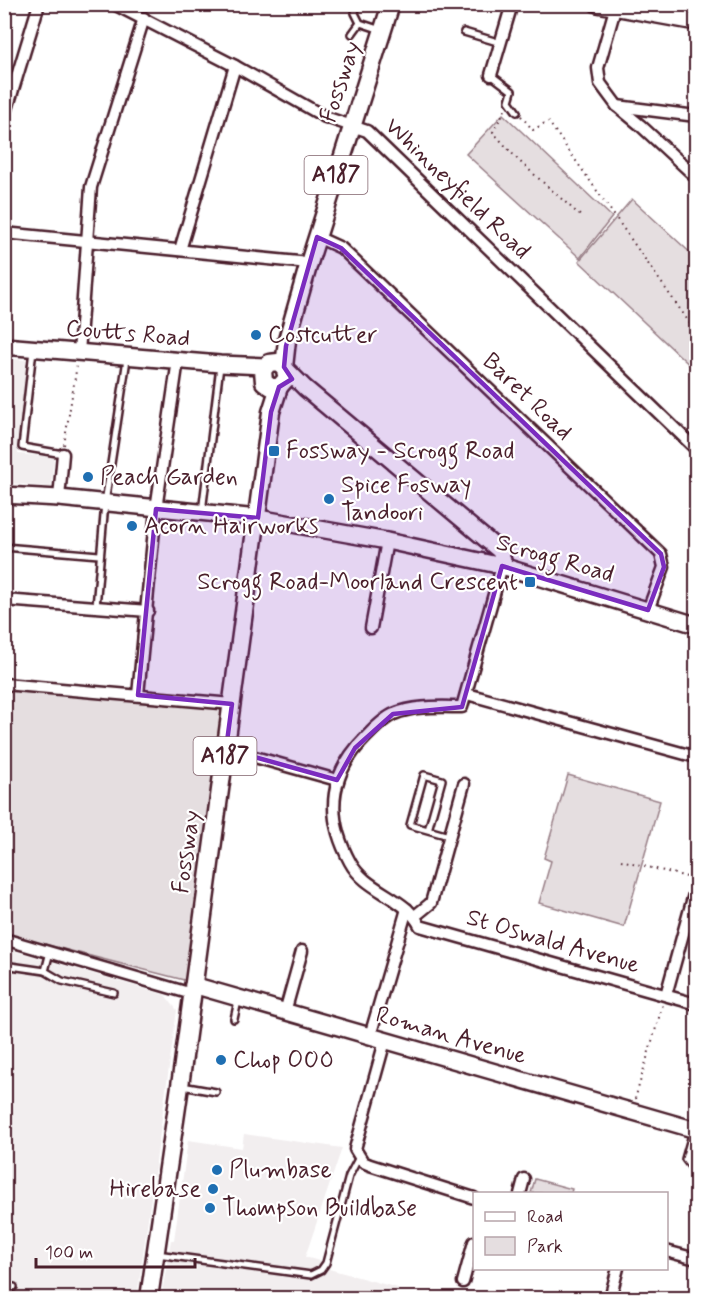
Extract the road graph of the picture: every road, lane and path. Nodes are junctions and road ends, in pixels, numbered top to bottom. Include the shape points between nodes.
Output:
1 (39, 4) edge
2 (114, 4) edge
3 (357, 4) edge
4 (392, 4) edge
5 (512, 4) edge
6 (597, 4) edge
7 (615, 9) junction
8 (144, 18) junction
9 (696, 22) edge
10 (360, 23) junction
11 (383, 30) junction
12 (464, 32) dead end
13 (352, 34) dead end
14 (501, 43) junction
15 (235, 66) junction
16 (491, 75) joint
17 (509, 101) junction
18 (617, 106) junction
19 (517, 112) joint
20 (696, 116) edge
21 (4, 119) edge
22 (351, 126) junction
23 (696, 177) edge
24 (583, 218) dead end
25 (4, 233) edge
26 (317, 237) junction
27 (88, 242) junction
28 (180, 250) junction
29 (309, 263) junction
30 (696, 332) edge
31 (4, 346) edge
32 (33, 348) junction
33 (79, 353) junction
34 (128, 355) junction
35 (177, 360) junction
36 (220, 364) junction
37 (274, 375) junction
38 (696, 448) edge
39 (63, 454) junction
40 (4, 495) edge
41 (59, 498) junction
42 (105, 503) junction
43 (156, 508) junction
44 (202, 512) junction
45 (258, 518) junction
46 (387, 541) junction
47 (4, 547) edge
48 (99, 555) junction
49 (504, 566) junction
50 (4, 600) edge
51 (96, 607) junction
52 (148, 610) junction
53 (648, 610) junction
54 (696, 625) edge
55 (371, 628) dead end
56 (4, 684) edge
57 (467, 694) junction
58 (138, 695) junction
59 (232, 704) junction
60 (226, 749) junction
61 (696, 757) edge
62 (337, 780) junction
63 (464, 784) dead end
64 (428, 830) junction
65 (449, 836) junction
66 (621, 860) dead end
67 (696, 879) edge
68 (696, 887) edge
69 (411, 913) junction
70 (4, 939) edge
71 (302, 951) dead end
72 (50, 952) junction
73 (4, 965) edge
74 (45, 971) junction
75 (193, 990) junction
76 (114, 993) dead end
77 (666, 995) junction
78 (238, 999) junction
79 (696, 1004) edge
80 (285, 1012) junction
81 (234, 1019) dead end
82 (370, 1036) junction
83 (385, 1041) junction
84 (180, 1086) junction
85 (216, 1092) dead end
86 (632, 1112) junction
87 (695, 1130) edge
88 (359, 1157) junction
89 (696, 1170) edge
90 (524, 1179) dead end
91 (521, 1192) edge
92 (473, 1198) edge
93 (473, 1246) edge
94 (668, 1252) edge
95 (155, 1254) junction
96 (696, 1259) edge
97 (618, 1270) edge
98 (463, 1282) dead end
99 (4, 1286) edge
100 (14, 1287) dead end
101 (149, 1299) edge
102 (610, 1299) edge

1 - 21 street
2 - 8 street, Whinneyfield Road
3 - 10 lane via 355,13
4 - 11 main road, Fossway / A187
5 - 14 street
6 - 7 street
7 - 9 street
7 - 18 street via 598,68 600,83
8 - 15 street, Whinneyfield Road
8 - 27 street via 91,188
10 - 11 lane
10 - 13 lane
11 - 22 main road, Fossway / A187
12 - 14 lane
14 - 16 street
15 - 22 street, Whinneyfield Road via 325,117
15 - 28 street
16 - 17 lane via 512,91
17 - 19 lane
17 - 24 path via 493,132
18 - 20 street
18 - 23 street
19 - 30 path via 533,130 548,121
22 - 26 main road, Fossway / A187
22 - 38 street, Whinneyfield Road via 367,131
25 - 27 street
26 - 29 main road, Fossway / A187
26 - 53 street, Baret Road via 341,248 661,554 664,567
27 - 28 street
27 - 33 street
28 - 29 street
29 - 37 main road, Fossway / A187
31 - 32 street, Coutts Road
32 - 33 street, Coutts Road
32 - 39 lane via 22,447
33 - 34 street, Coutts Road
33 - 39 path
34 - 35 street, Coutts Road
34 - 42 lane
35 - 36 street, Coutts Road
35 - 43 street
36 - 37 street, Coutts Road via 248,365
36 - 44 lane
37 - 45 main road, Fossway / A187
37 - 49 street via 305,388 500,551
39 - 41 street
40 - 41 street, Scrogg Road
41 - 42 street, Scrogg Road
42 - 43 street, Scrogg Road
42 - 48 lane
43 - 44 street, Scrogg Road
43 - 52 street
44 - 45 street, Scrogg Road
45 - 46 street, Scrogg Road
45 - 59 main road, Fossway / A187
46 - 49 street, Scrogg Road
46 - 55 street
47 - 48 lane
48 - 51 lane
49 - 53 street, Scrogg Road
49 - 57 street
50 - 51 street
51 - 52 street
52 - 58 street
53 - 54 street, Scrogg Road
56 - 58 street
57 - 61 street
57 - 62 street via 462,707 434,706 393,714 355,748
58 - 59 street
59 - 60 main road, Fossway / A187
60 - 62 street
60 - 75 main road, Fossway / A187
62 - 69 street, St Oswald Avenue via 337,828 351,864 364,879
63 - 65 street
64 - 64 lane via 410,825 424,775 442,780
64 - 65 lane
65 - 69 street via 430,903
66 - 67 path
68 - 77 street
69 - 77 street, St Oswald Avenue via 420,926
69 - 82 street
70 - 72 street
71 - 80 street
72 - 74 lane
72 - 75 street
73 - 74 lane
74 - 76 lane via 62,981
75 - 78 street, Roman Avenue
75 - 84 main road, Fossway / A187
77 - 79 street, St Oswald Avenue
77 - 86 path
78 - 80 street, Roman Avenue
78 - 81 lane
80 - 82 street, Roman Avenue
82 - 83 street, Roman Avenue
83 - 86 street, Roman Avenue
83 - 88 street via 355,1149
84 - 85 lane
84 - 95 main road, Fossway / A187
86 - 87 street, Roman Avenue
87 - 89 lane via 685,1159
88 - 92 street via 370,1165
88 - 95 lane via 349,1176 329,1254 321,1270 311,1275
90 - 91 street
93 - 98 street
94 - 96 street
95 - 101 main road, Fossway / A187
97 - 102 street
99 - 100 lane

